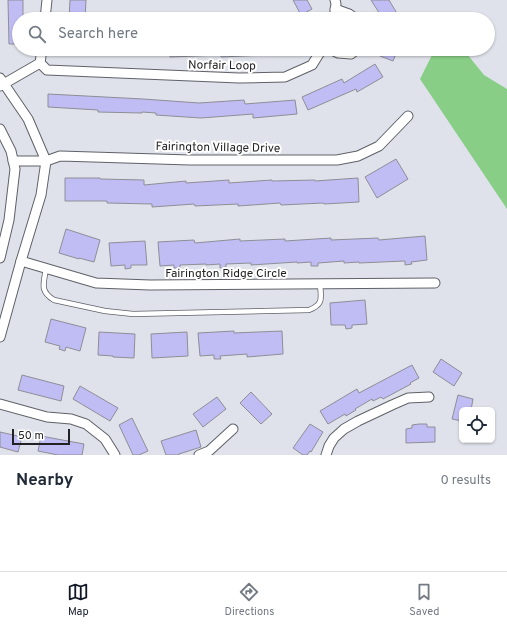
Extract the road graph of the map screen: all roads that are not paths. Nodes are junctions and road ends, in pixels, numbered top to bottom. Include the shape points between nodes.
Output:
1 (47, 0) edge
2 (335, 5) edge
3 (46, 12) edge
4 (346, 12) edge
5 (41, 56) edge
6 (318, 56) edge
7 (40, 63) junction
8 (1, 82) edge
9 (408, 116) dead end
10 (0, 129) edge
11 (13, 161) junction
12 (46, 161) junction
13 (0, 258) edge
14 (21, 260) junction
15 (46, 268) junction
16 (435, 283) dead end
17 (320, 284) junction
18 (0, 337) edge
19 (429, 397) dead end
20 (0, 404) edge
21 (233, 429) dead end
22 (115, 455) edge
23 (199, 455) edge
24 (326, 455) edge

1 - 3 street
2 - 4 street
5 - 7 street
6 - 7 street, Norfair Loop via 312,65 285,77 239,78 47,70
7 - 8 street
8 - 12 street via 28,120
9 - 12 street, Fairington Village Drive via 379,146 358,156 337,160 198,160 60,156
10 - 11 street via 12,151
11 - 12 street, Fairington Village Drive
11 - 13 street via 15,169 9,220
12 - 14 street via 41,195
14 - 15 street, Fairington Ridge Circle
14 - 18 street
15 - 17 street, Fairington Ridge Circle via 96,283
15 - 17 lane via 44,290 54,300 133,314 309,310 320,303
16 - 17 street, Fairington Ridge Circle
19 - 24 street via 408,398 358,421 334,438
20 - 22 street via 47,417 70,419 86,424 105,438
21 - 23 street via 209,452

